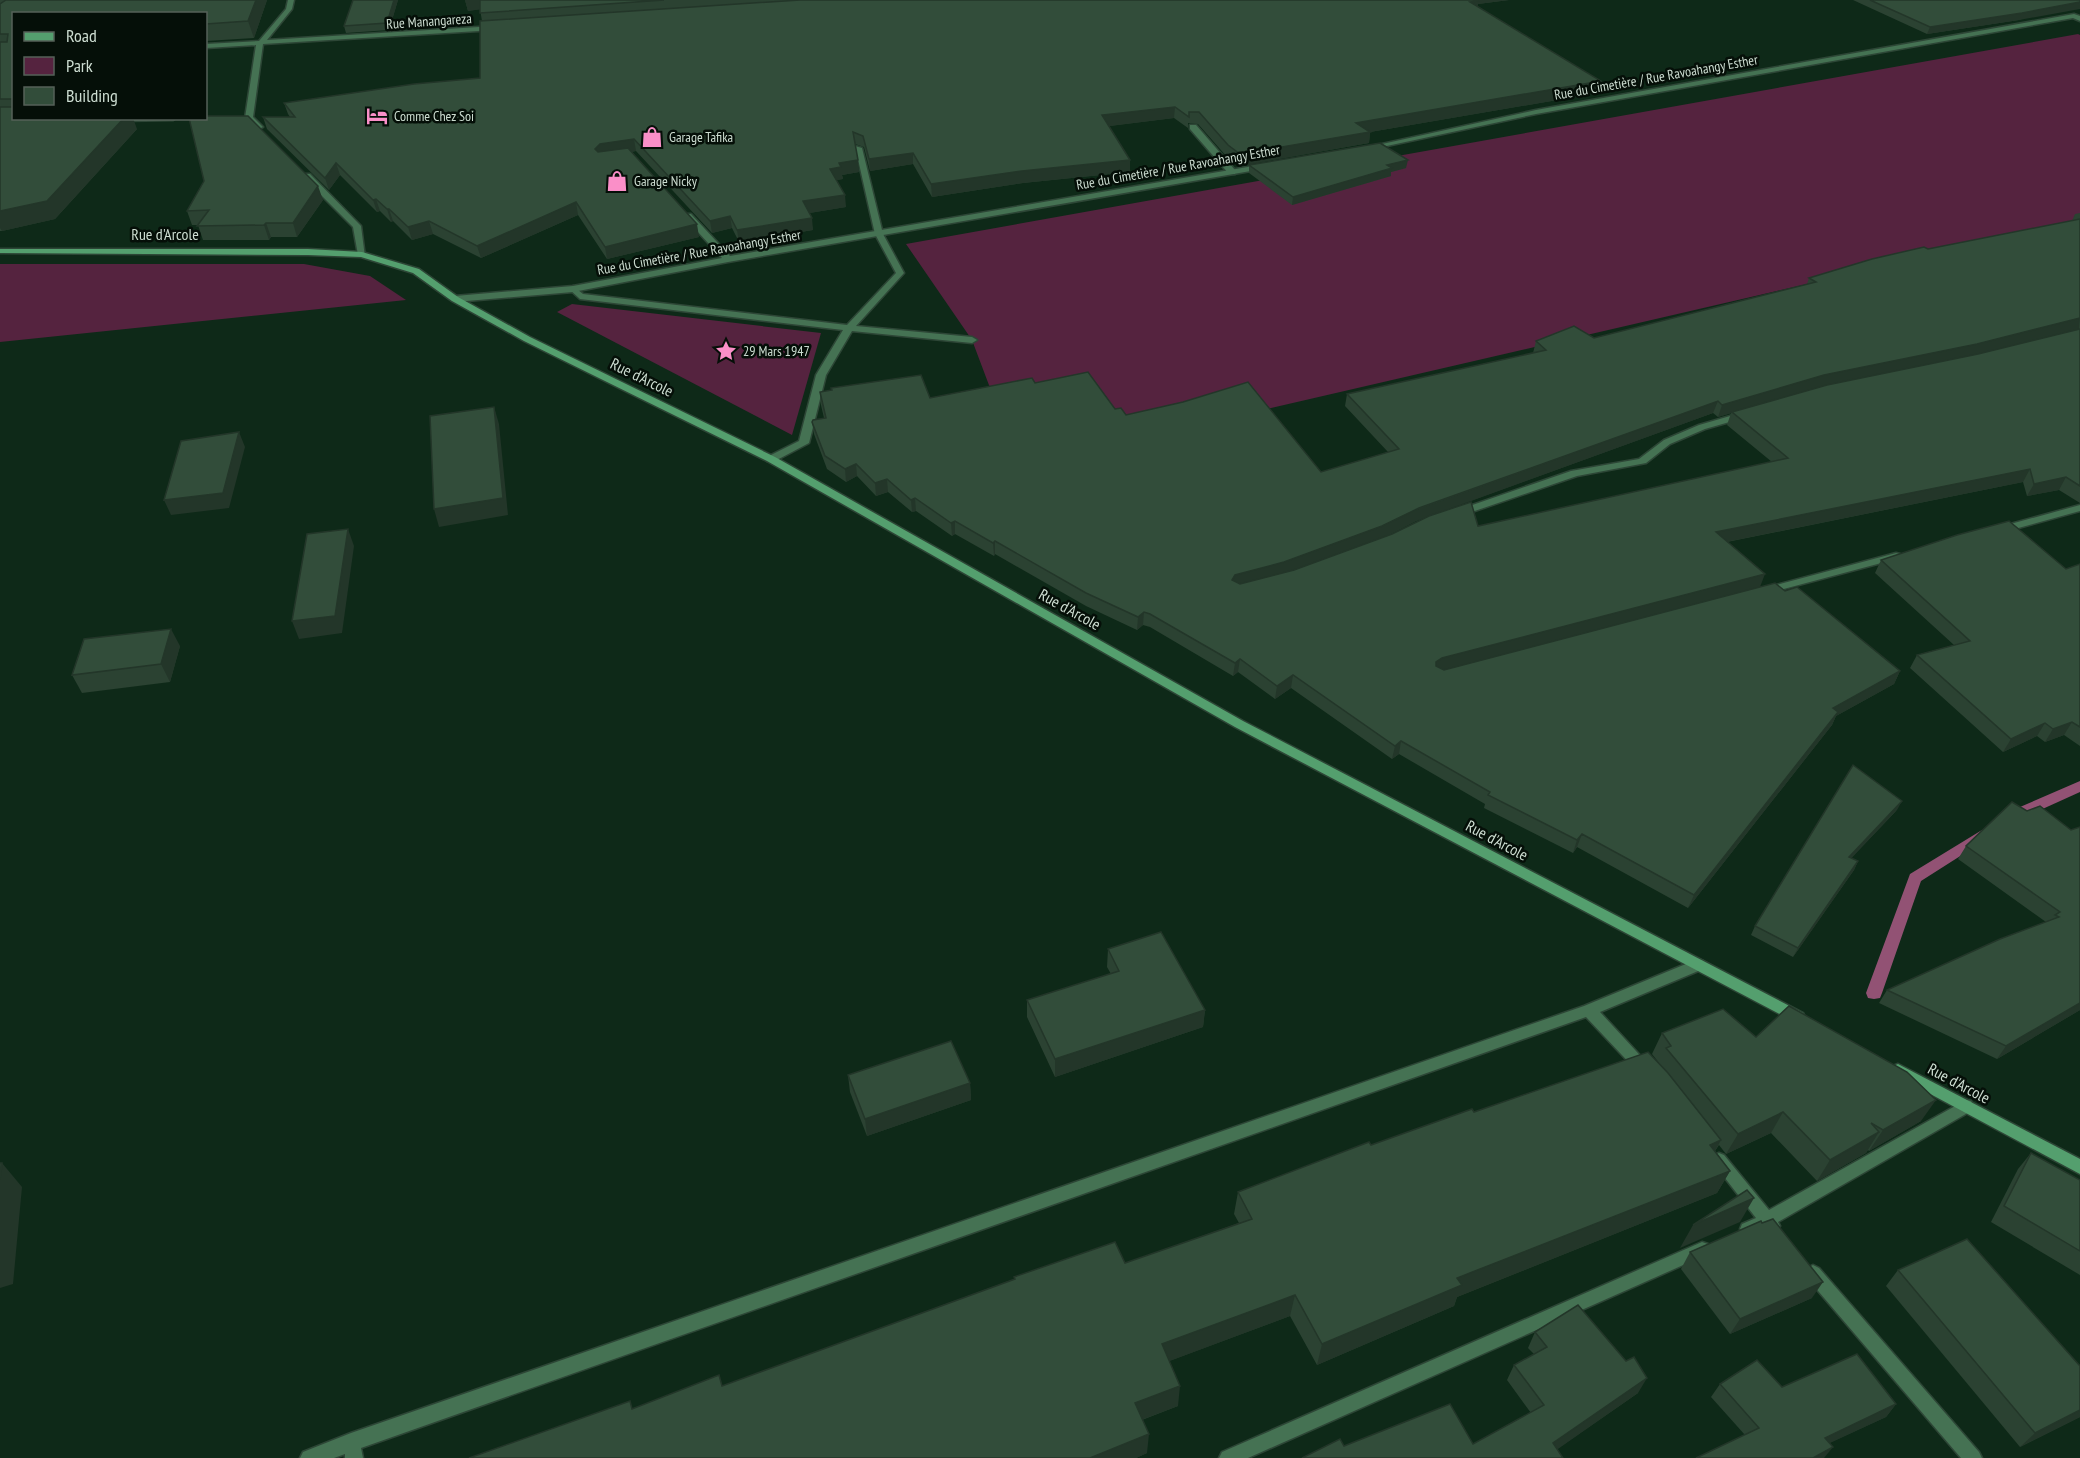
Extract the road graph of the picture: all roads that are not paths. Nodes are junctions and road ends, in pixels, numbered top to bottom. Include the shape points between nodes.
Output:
1 (291, 0) edge
2 (2080, 19) edge
3 (507, 27) edge
4 (260, 44) junction
5 (207, 46) edge
6 (238, 118) edge
7 (249, 118) junction
8 (1193, 127) edge
9 (268, 135) edge
10 (858, 148) edge
11 (1361, 149) edge
12 (1279, 163) edge
13 (300, 168) edge
14 (1232, 172) junction
15 (680, 207) edge
16 (879, 234) junction
17 (0, 250) edge
18 (362, 255) junction
19 (728, 259) junction
20 (573, 289) junction
21 (455, 299) junction
22 (849, 328) junction
23 (972, 340) dead end
24 (1756, 411) edge
25 (771, 459) junction
26 (2080, 508) edge
27 (1443, 518) edge
28 (1992, 532) edge
29 (1910, 553) edge
30 (1757, 593) edge
31 (1698, 964) junction
32 (1589, 1010) junction
33 (1812, 1024) edge
34 (1884, 1063) edge
35 (1656, 1082) edge
36 (1966, 1106) junction
37 (1708, 1146) edge
38 (2080, 1167) edge
39 (1767, 1220) junction
40 (1735, 1235) edge
41 (1782, 1238) edge
42 (1713, 1244) edge
43 (1805, 1264) edge
44 (352, 1450) edge
45 (309, 1458) edge
46 (1228, 1458) edge
47 (1974, 1458) edge

1 - 4 street via 289,9
2 - 11 street, Rue du Cimetière / Rue Ravoahangy Esther via 2074,16 1548,110
3 - 4 street, Rue Manangareza
4 - 5 street, Rue Manangareza
4 - 7 street
6 - 7 street
7 - 9 street
8 - 14 street
10 - 16 street
12 - 14 street, Rue du Cimetière / Rue Ravoahangy Esther
13 - 18 street via 357,226
14 - 16 street, Rue du Cimetière / Rue Ravoahangy Esther
15 - 19 street
16 - 19 street, Rue du Cimetière / Rue Ravoahangy Esther
16 - 22 street via 900,273
17 - 18 street, Rue d'Arcole
18 - 21 street, Rue d'Arcole via 416,271
19 - 20 street, Rue du Cimetière / Rue Ravoahangy Esther
20 - 21 street, Rue du Cimetière / Rue Ravoahangy Esther
20 - 22 street via 580,296
21 - 25 street, Rue d'Arcole via 527,339
22 - 23 street
22 - 25 street via 821,375 804,443
24 - 27 street via 1667,442 1642,461 1575,473
25 - 31 street, Rue d'Arcole via 1239,724
26 - 28 street
29 - 30 street
31 - 32 street
31 - 33 street, Rue d'Arcole
32 - 35 street
32 - 44 street
34 - 36 street, Rue d'Arcole
36 - 38 street, Rue d'Arcole
36 - 39 street
37 - 39 street
39 - 40 street
39 - 41 street
42 - 46 street
43 - 47 street
44 - 45 street

